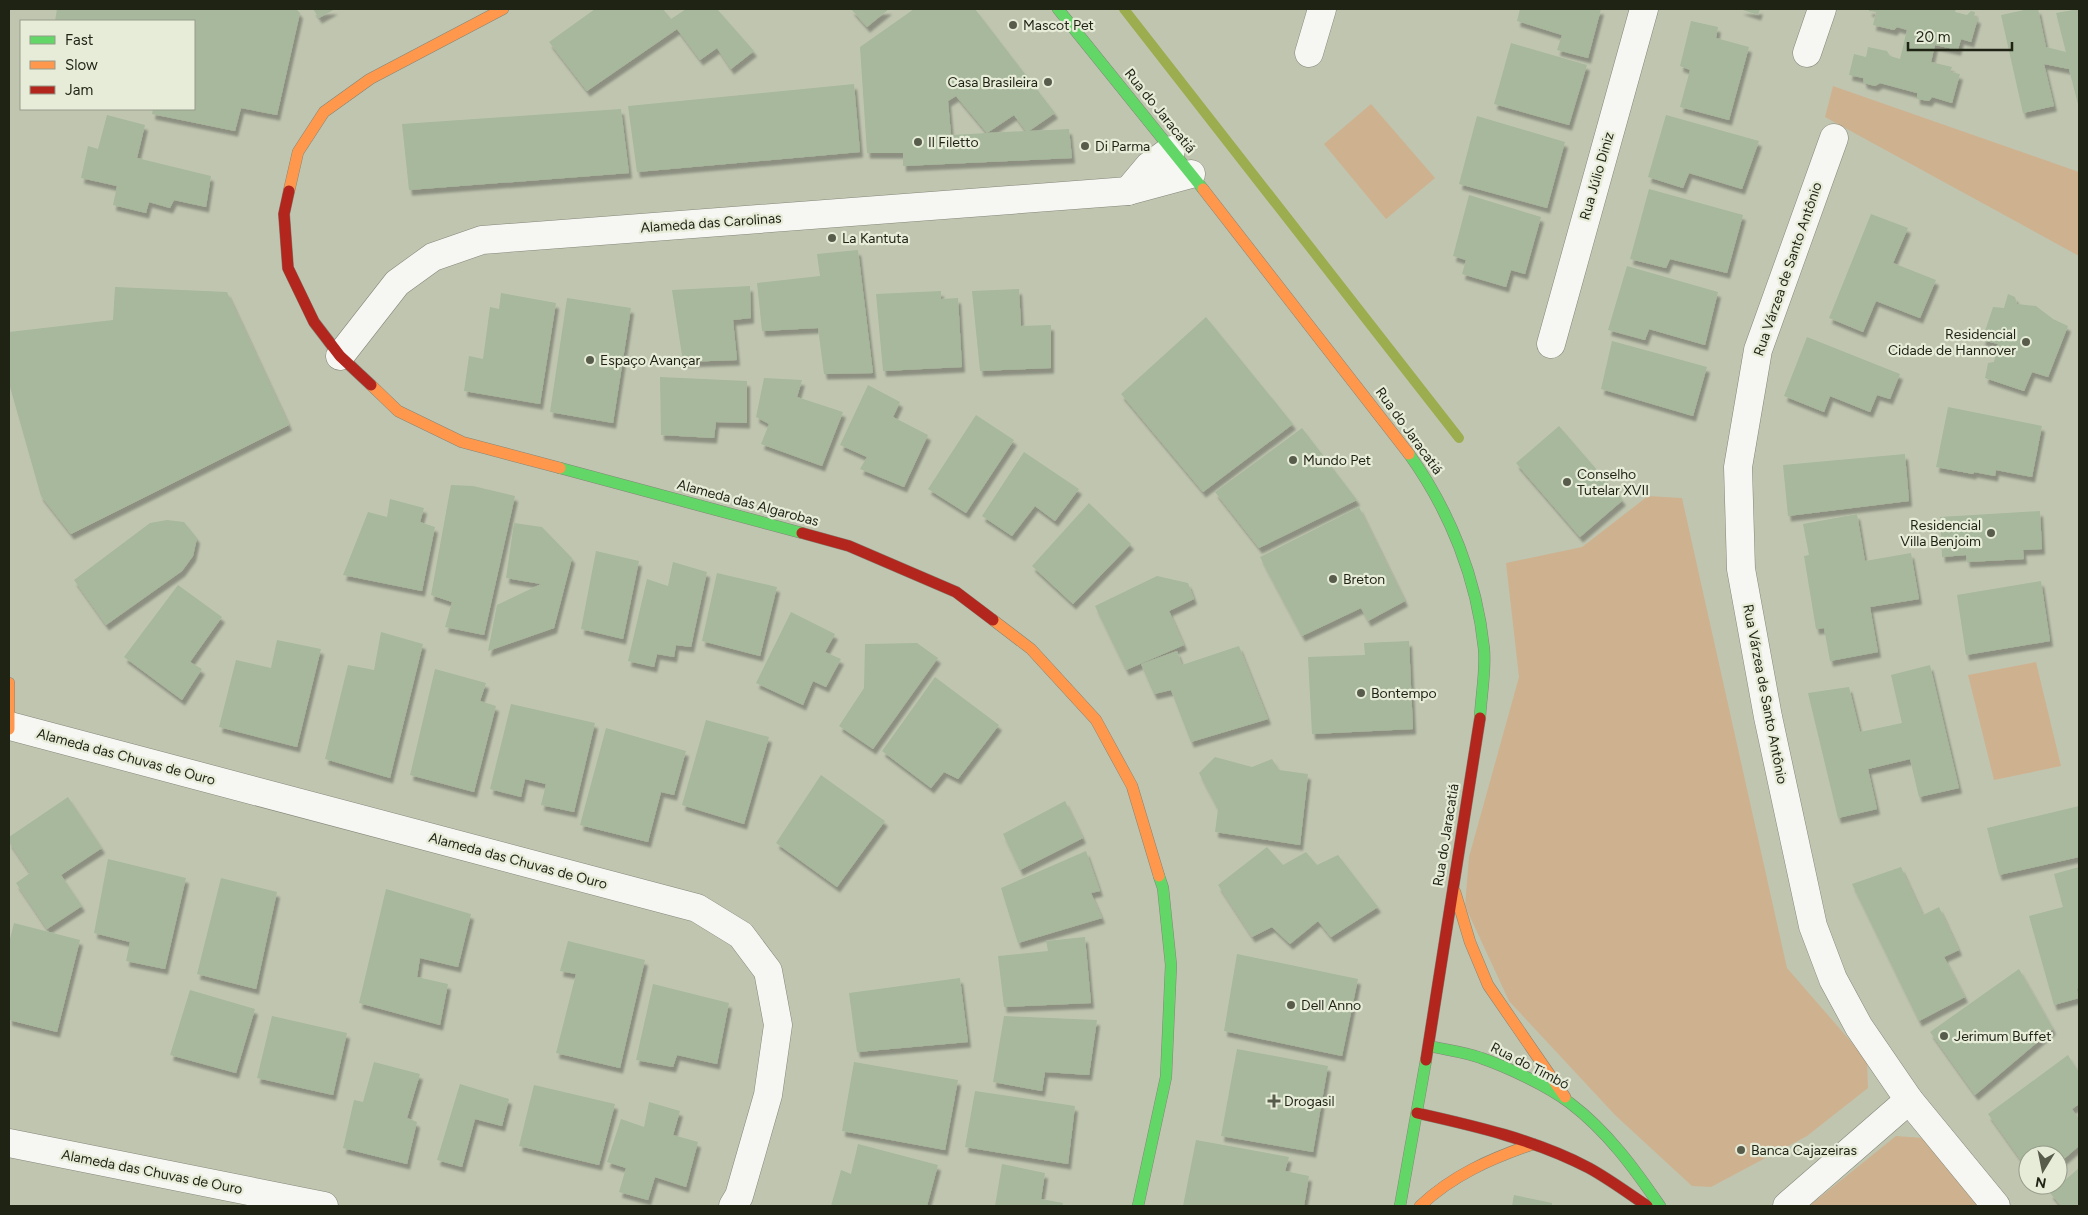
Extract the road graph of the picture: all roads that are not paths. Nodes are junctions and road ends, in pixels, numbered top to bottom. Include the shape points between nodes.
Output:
1 (504, 9) edge
2 (1058, 9) edge
3 (1322, 9) edge
4 (1644, 9) edge
5 (1822, 9) edge
6 (1807, 53) dead end
7 (1309, 54) dead end
8 (1834, 138) dead end
9 (1171, 150) junction
10 (1191, 174) junction
11 (1128, 191) junction
12 (1551, 344) dead end
13 (340, 356) junction
14 (9, 683) edge
15 (9, 727) edge
16 (1453, 886) junction
17 (1429, 1046) junction
18 (1909, 1100) junction
19 (1569, 1102) junction
20 (1417, 1113) junction
21 (9, 1143) edge
22 (1533, 1144) junction
23 (324, 1206) edge
24 (733, 1206) edge
25 (1138, 1206) edge
26 (1400, 1206) edge
27 (1420, 1206) edge
28 (1647, 1206) edge
29 (1660, 1206) edge
30 (1787, 1206) edge
31 (1996, 1206) edge

1 - 13 street, Alameda das Algarobas via 370,79 324,112 298,152 284,214 288,268 314,322
2 - 9 street, Rua do Jaracatiá
3 - 7 street
4 - 12 street, Rua Júlio Diniz
5 - 6 street
8 - 18 street, Rua Várzea de Santo Antônio via 1758,350 1738,467 1741,569 1768,717 1813,926 1833,979 1859,1027
9 - 10 street, Rua do Jaracatiá
9 - 11 street via 1149,166
10 - 11 street, Alameda das Carolinas
10 - 16 street, Rua do Jaracatiá via 1402,444 1430,484 1456,538 1475,593 1484,650 1479,726
11 - 13 street, Alameda das Carolinas via 482,240 434,257 397,283
13 - 25 street, Alameda das Algarobas via 398,411 462,442 849,546 956,592 1031,650 1096,720 1132,786 1163,888 1171,965 1166,1077
14 - 15 street
15 - 24 street, Alameda das Chuvas de Ouro via 696,908 741,934 768,971 778,1024 768,1095 739,1196
16 - 17 street, Rua do Jaracatiá
16 - 19 street via 1470,942 1488,985
17 - 19 street, Rua do Timbó via 1480,1057
17 - 20 street, Rua do Jaracatiá
18 - 30 street
18 - 31 street, Rua Várzea de Santo Antônio
19 - 29 street, Rua do Timbó via 1603,1132
20 - 22 street
20 - 26 street, Rua do Jaracatiá
21 - 23 street, Alameda das Chuvas de Ouro
22 - 27 street via 1462,1172
22 - 28 street via 1580,1164

